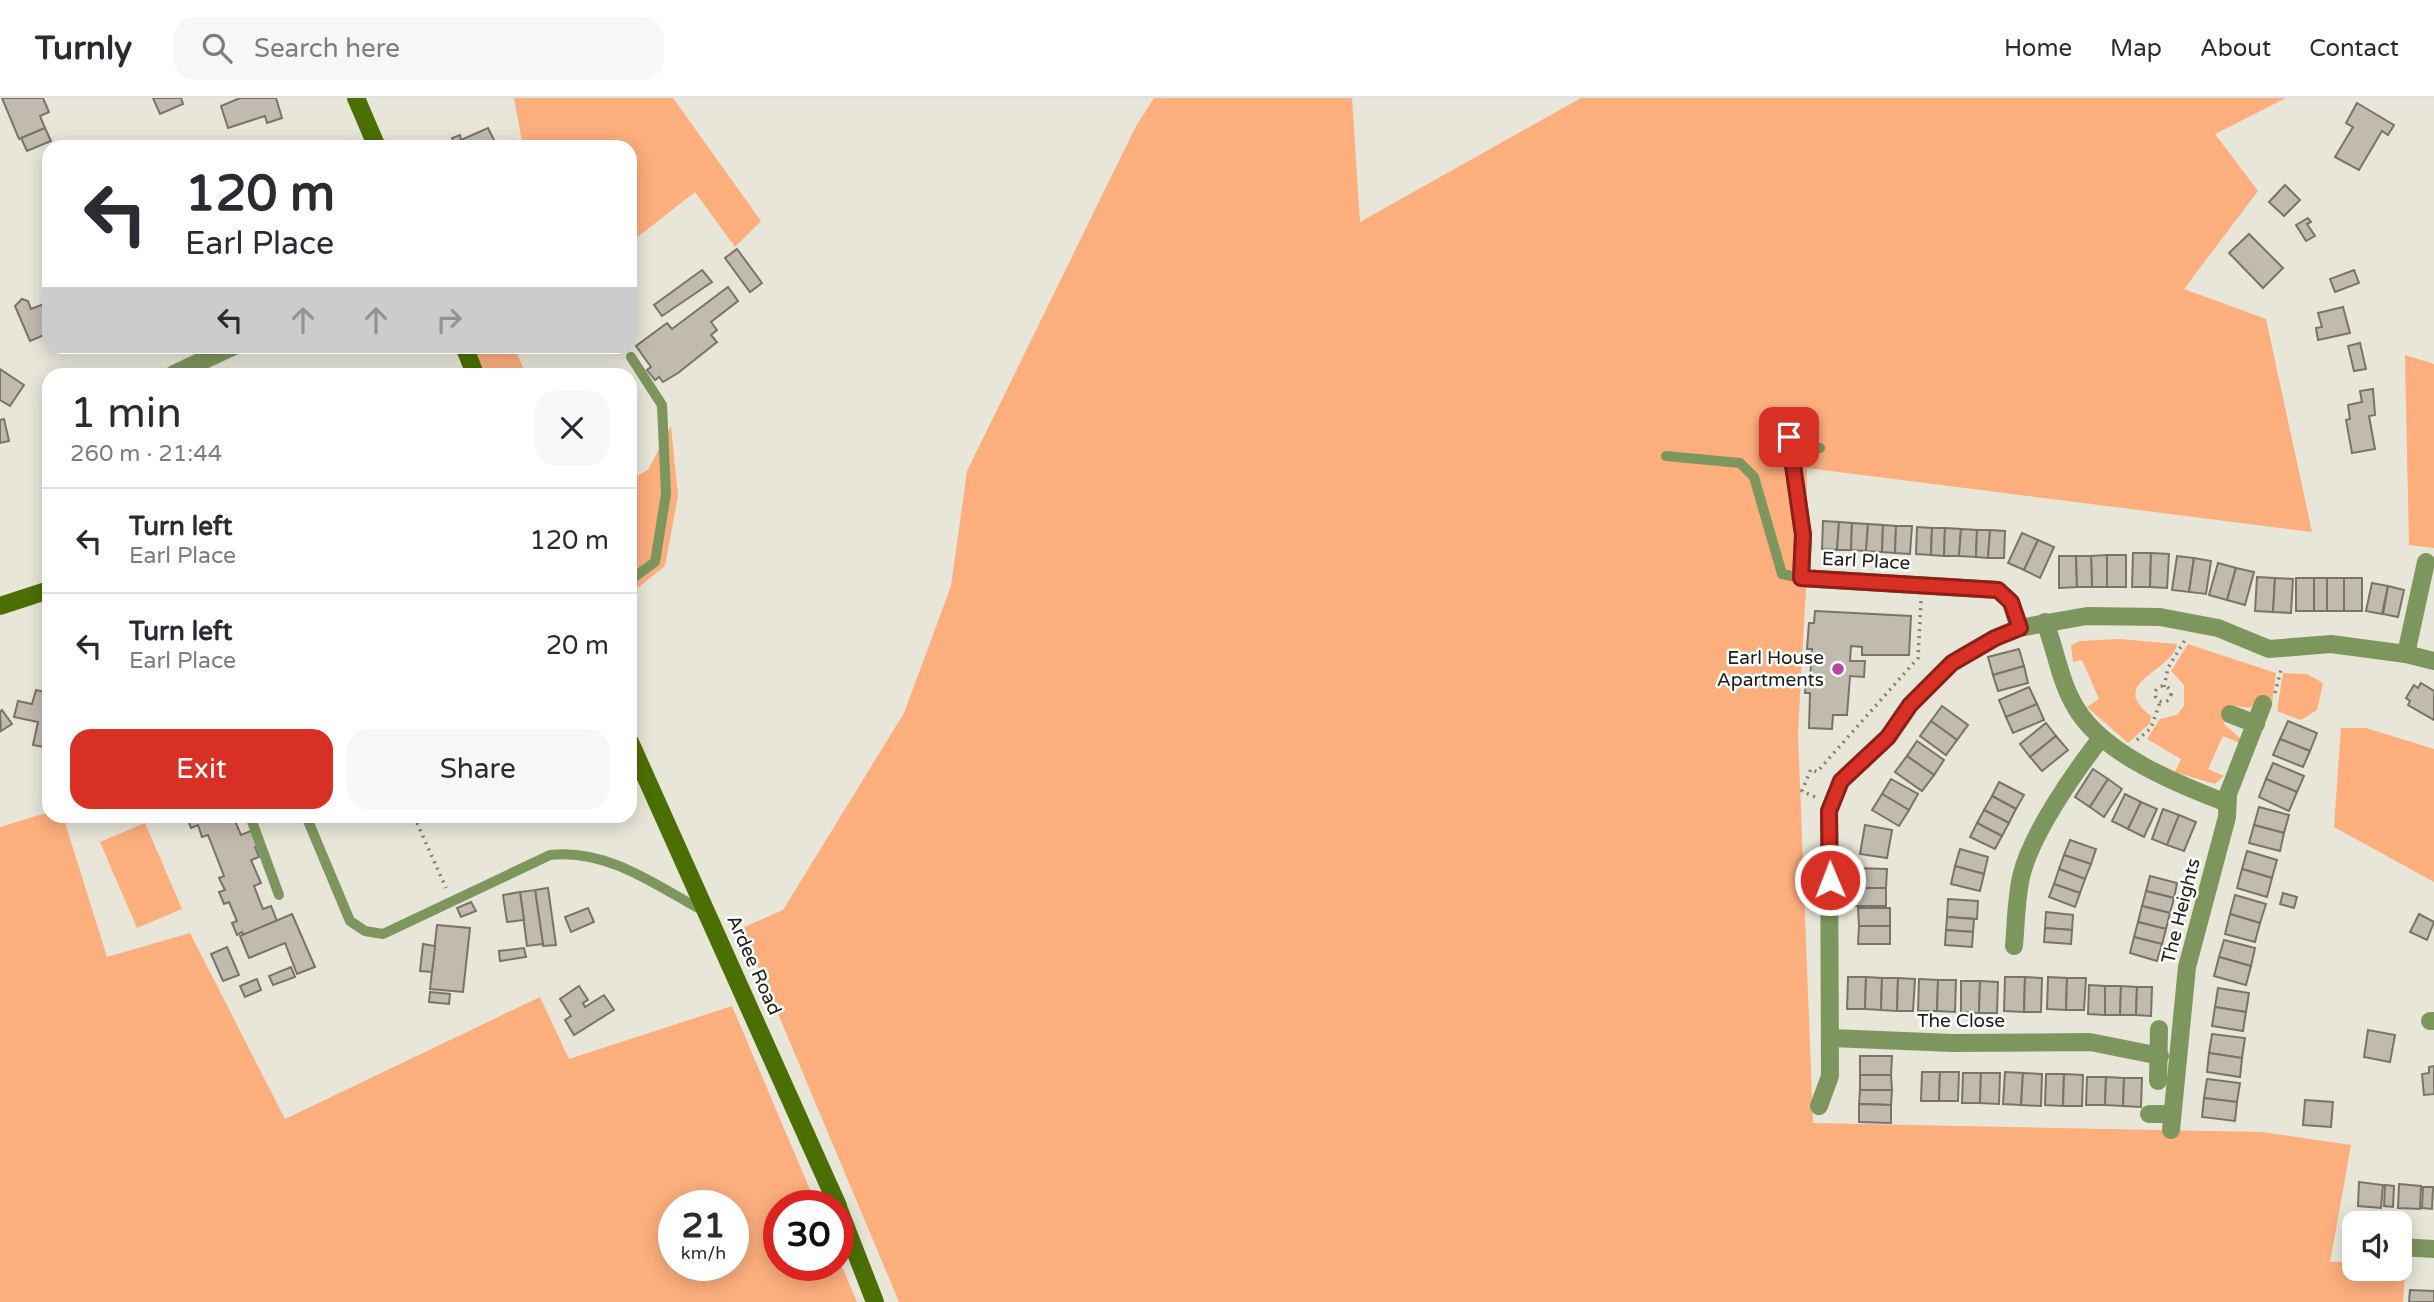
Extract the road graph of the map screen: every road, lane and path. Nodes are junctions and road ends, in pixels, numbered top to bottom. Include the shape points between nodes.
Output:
1 (356, 98) edge
2 (374, 140) edge
3 (217, 354) edge
4 (631, 357) dead end
5 (187, 368) edge
6 (1787, 421) dead end
7 (1820, 448) dead end
8 (1791, 452) junction
9 (1666, 456) dead end
10 (2426, 562) dead end
11 (637, 575) edge
12 (1801, 578) junction
13 (42, 592) edge
14 (0, 606) edge
15 (2045, 622) junction
16 (2020, 628) junction
17 (2185, 640) dead end
18 (2283, 649) junction
19 (2406, 653) junction
20 (2434, 661) edge
21 (2164, 687) junction
22 (2160, 702) junction
23 (2263, 704) joint
24 (2230, 714) dead end
25 (2256, 724) junction
26 (2102, 738) junction
27 (2130, 746) dead end
28 (637, 757) edge
29 (2227, 803) junction
30 (253, 823) edge
31 (309, 823) edge
32 (417, 823) dead end
33 (279, 895) dead end
34 (451, 901) junction
35 (708, 914) junction
36 (2014, 946) dead end
37 (2159, 1029) dead end
38 (1831, 1038) junction
39 (2160, 1056) junction
40 (2158, 1081) dead end
41 (1819, 1106) dead end
42 (2148, 1114) dead end
43 (830, 1190) edge
44 (854, 1247) edge
45 (2412, 1248) edge
46 (2434, 1249) edge
47 (876, 1302) edge

1 - 2 main road
3 - 5 street
4 - 11 lane via 662,405 666,494 655,562
6 - 8 street, Earl Place
7 - 8 lane
8 - 12 street, Earl Place via 1803,535
9 - 12 lane via 1740,463 1754,477 1782,573
10 - 19 street
12 - 16 street, Earl Place via 1998,590 2011,602
13 - 14 main road
15 - 16 street
15 - 18 street via 2100,615 2172,618 2218,628 2269,649
15 - 26 street via 2076,709
16 - 38 street via 1952,663 1910,705 1888,737 1841,781 1829,811
17 - 21 path via 2168,668
18 - 19 street via 2330,645
18 - 23 path via 2274,708
19 - 20 street
21 - 22 path via 2155,691
21 - 22 path via 2170,697
22 - 27 path via 2151,728
23 - 25 street, The Heights
24 - 25 street
25 - 29 street, The Heights
26 - 29 street via 2172,782
26 - 36 street via 2076,772 2029,855 2021,876
28 - 35 main road, Ardee Road
29 - 42 street, The Heights via 2187,967 2172,1122
30 - 33 lane
31 - 34 lane via 350,921 365,931 383,934
32 - 34 path
34 - 35 lane via 550,855 575,852 615,864
35 - 43 main road, Ardee Road
37 - 39 street
38 - 39 street, The Close via 2090,1042
38 - 41 street via 1830,1076
39 - 40 street
44 - 47 main road, Ardee Road
45 - 46 street

